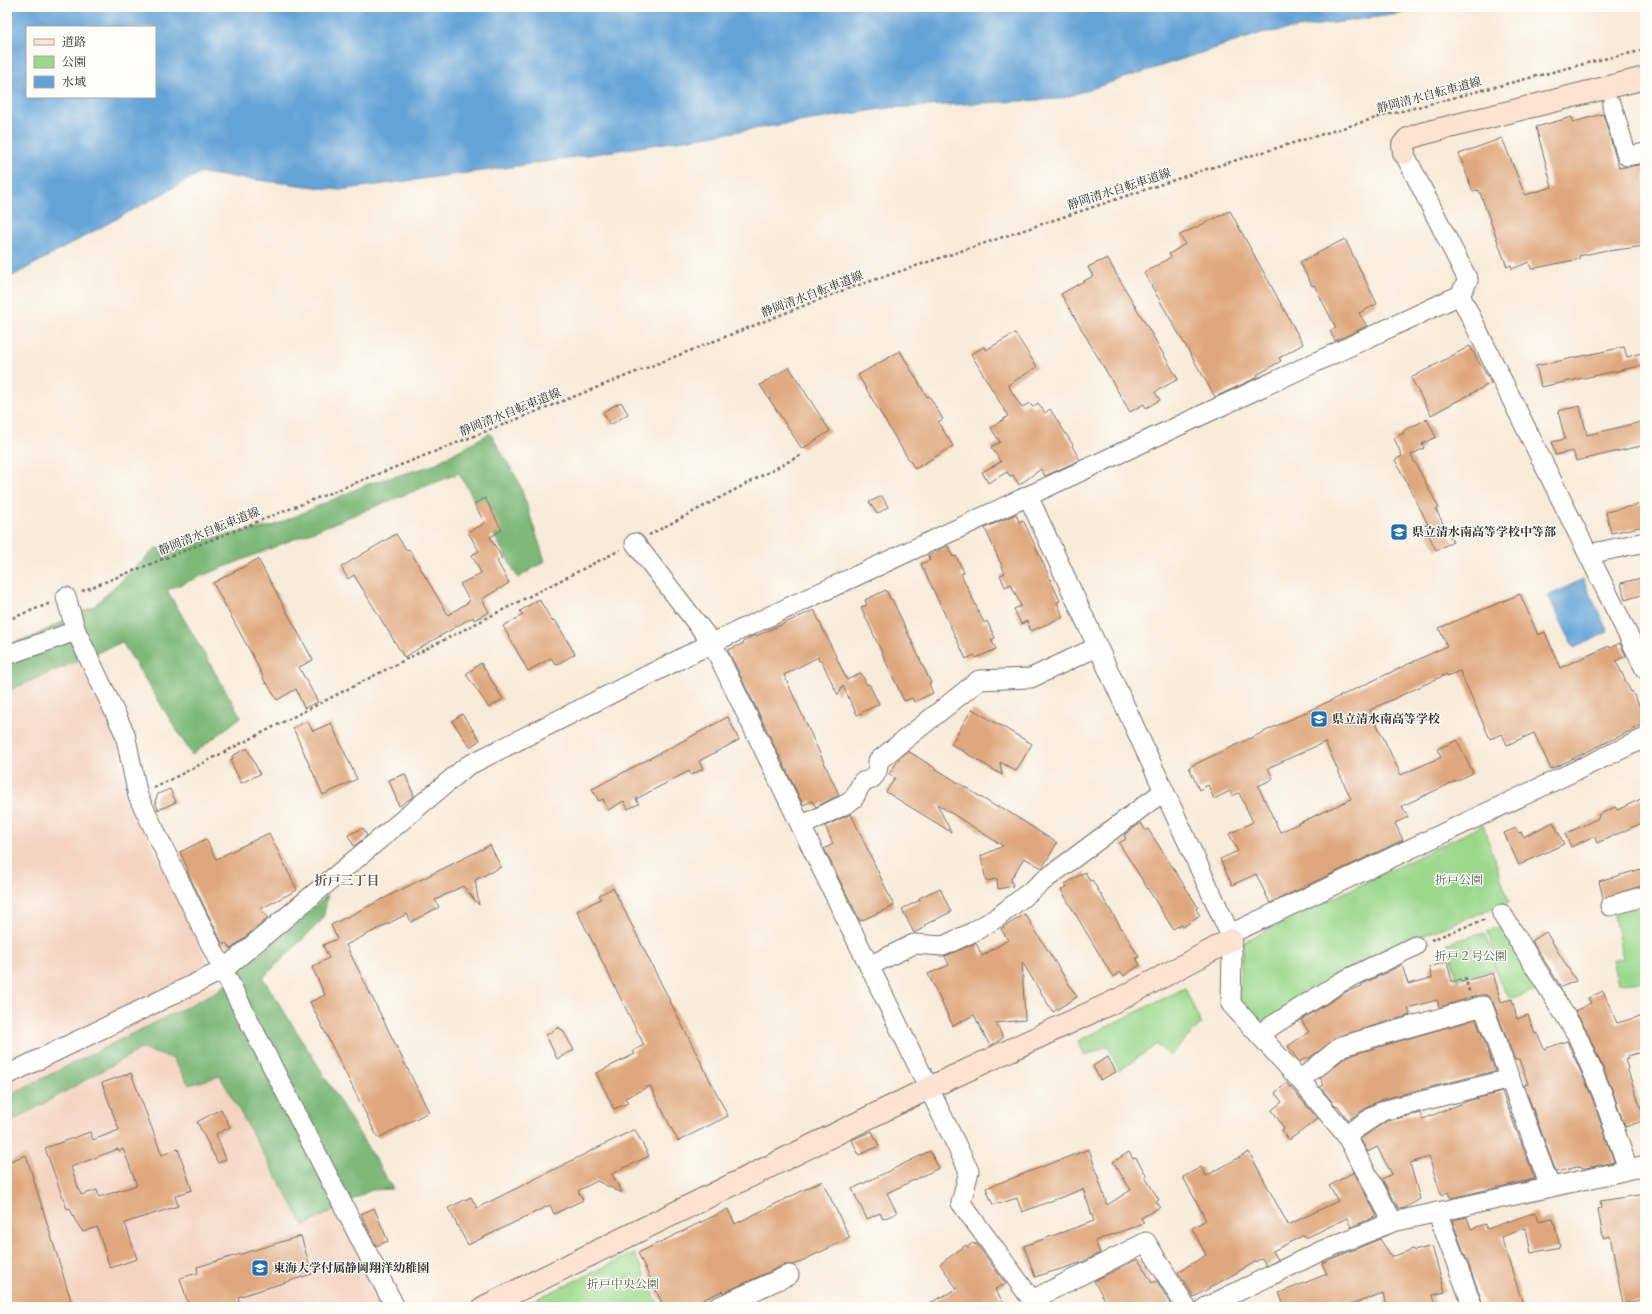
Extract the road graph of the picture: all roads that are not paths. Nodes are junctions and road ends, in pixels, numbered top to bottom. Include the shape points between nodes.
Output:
1 (1645, 78) edge
2 (1612, 106) dead end
3 (1404, 153) joint
4 (1645, 153) edge
5 (1460, 295) junction
6 (1028, 496) junction
7 (1645, 542) edge
8 (635, 543) road end
9 (1589, 554) junction
10 (66, 597) road end
11 (76, 631) junction
12 (712, 643) junction
13 (1097, 647) junction
14 (7, 655) edge
15 (1645, 669) edge
16 (1645, 738) edge
17 (1164, 791) junction
18 (801, 826) junction
19 (1645, 896) edge
20 (1610, 906) dead end
21 (1502, 914) road end
22 (1230, 937) junction
23 (1415, 946) road end
24 (869, 966) junction
25 (223, 970) junction
26 (1259, 1034) junction
27 (7, 1075) edge
28 (1510, 1079) junction
29 (1300, 1080) junction
30 (929, 1088) junction
31 (1346, 1135) junction
32 (1637, 1167) edge
33 (1550, 1187) junction
34 (1437, 1212) junction
35 (1393, 1222) junction
36 (789, 1275) dead end
37 (395, 1307) edge
38 (484, 1307) edge
39 (718, 1307) edge
40 (1186, 1307) edge
41 (1206, 1307) edge
42 (1473, 1307) edge

1 - 3 street via 1421,134 1408,139 1403,146
2 - 4 street via 1627,156
3 - 5 street via 1468,280
5 - 6 street
5 - 9 street
6 - 12 street
6 - 13 street
7 - 9 street
8 - 12 street
9 - 15 street
10 - 11 street
11 - 14 street
11 - 25 street via 125,734 138,796
12 - 18 street
12 - 25 street via 467,766
13 - 17 street
13 - 18 street via 1031,678 979,680 878,761 879,768 875,776 862,782 854,798 848,803
16 - 22 street
17 - 22 street
17 - 24 street via 998,917 974,932 943,946 914,944
18 - 24 street
19 - 20 street
21 - 32 street via 1576,1033
22 - 26 street via 1230,1004
22 - 30 street via 1124,997
23 - 26 street via 1340,982
24 - 30 street
25 - 27 street
25 - 37 street
26 - 29 street
28 - 29 street via 1483,1006 1342,1046
28 - 31 street via 1382,1112
28 - 33 street
29 - 31 street
30 - 38 street
30 - 40 street via 969,1171 961,1203 1032,1300 1146,1242
31 - 35 street
32 - 33 street
33 - 34 street
34 - 35 street
34 - 42 street
35 - 41 street via 1323,1250
36 - 39 street

